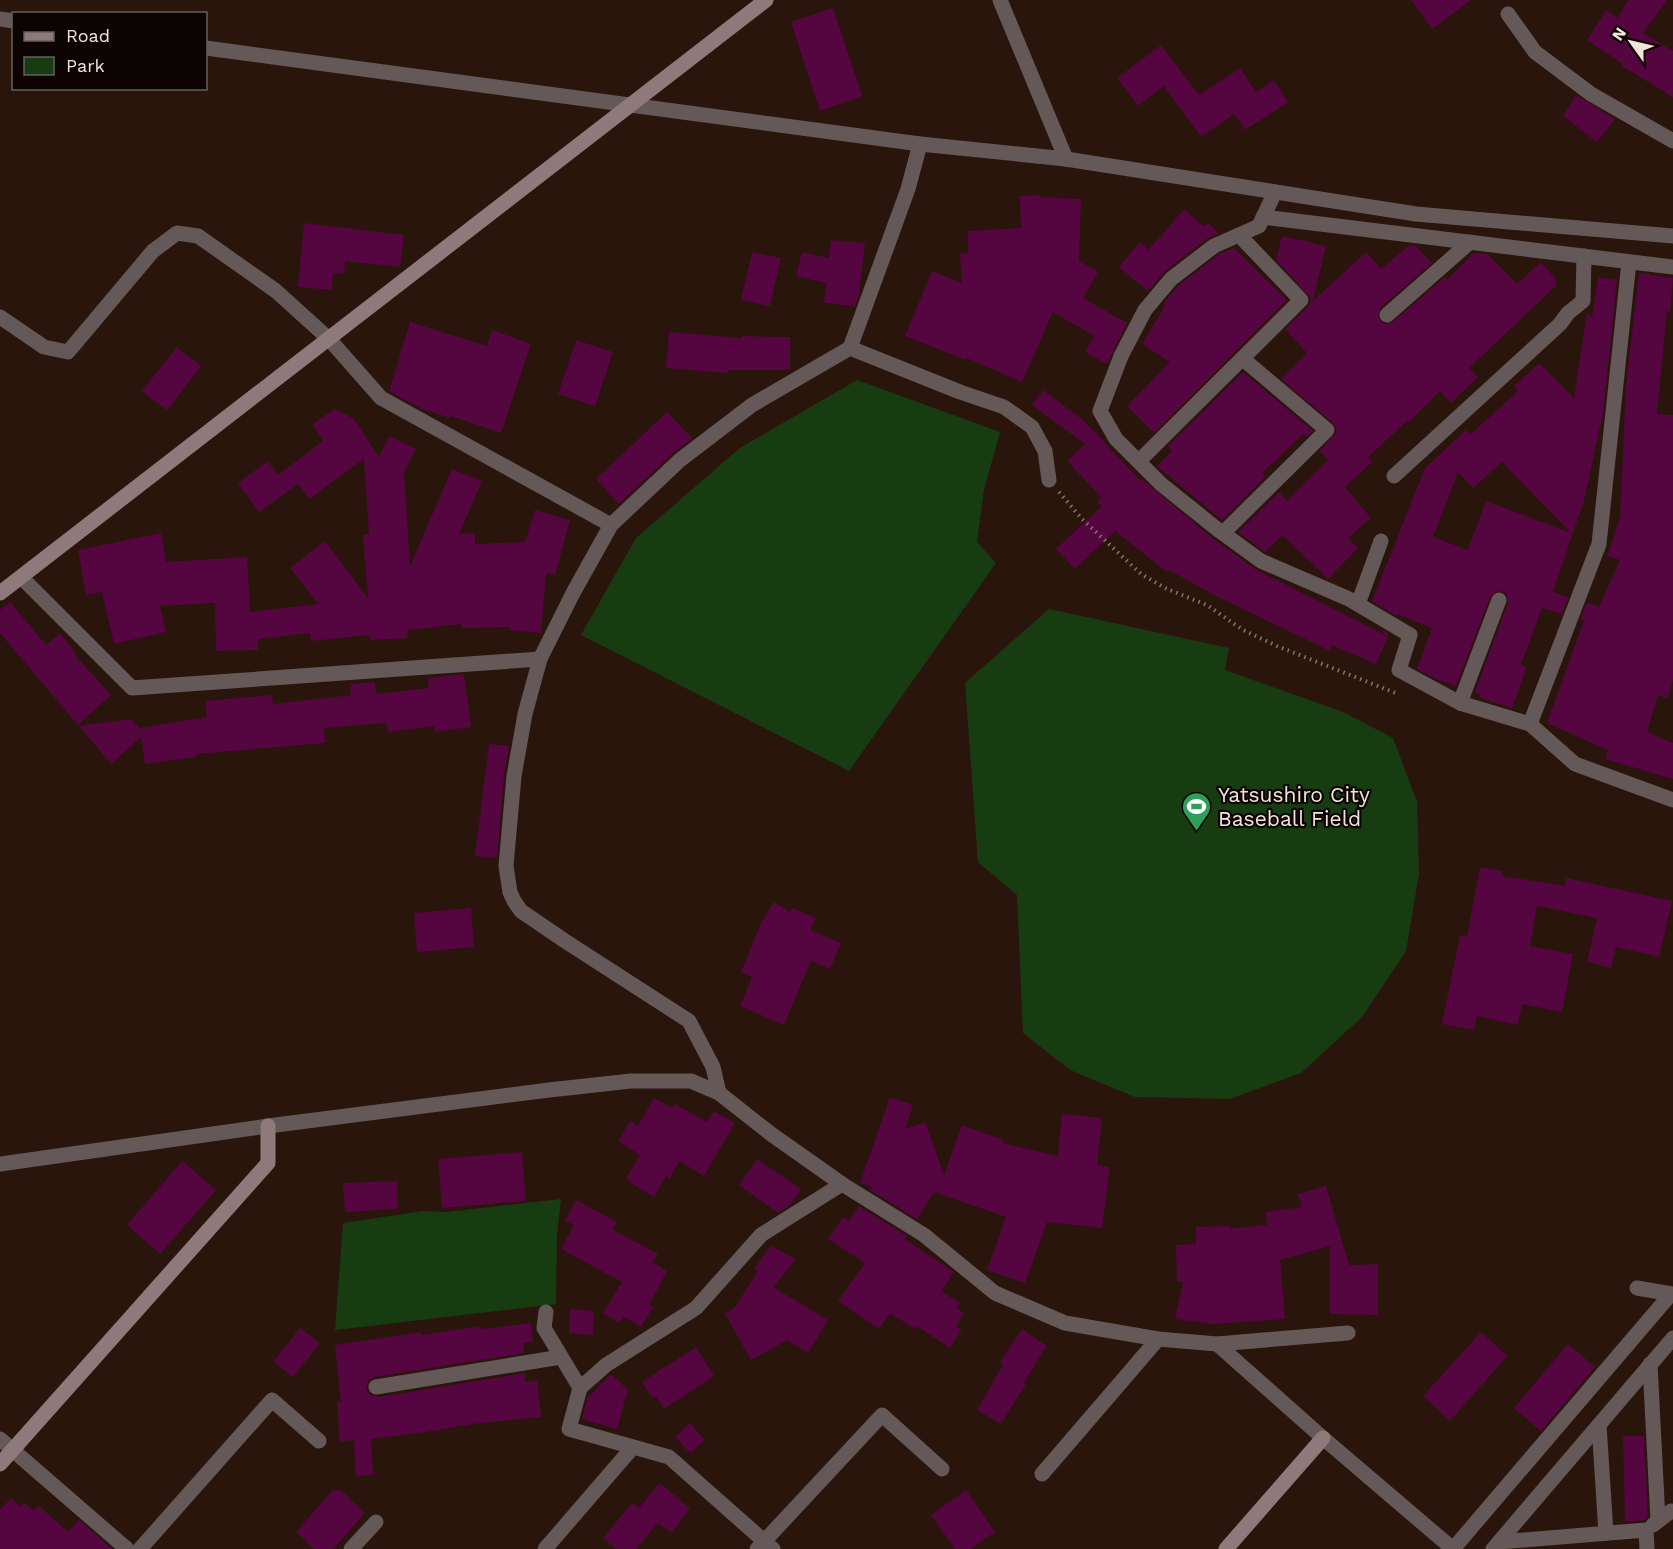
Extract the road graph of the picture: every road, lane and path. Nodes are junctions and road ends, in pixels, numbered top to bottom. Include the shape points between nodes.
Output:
1 (766, 0) edge
2 (1000, 0) edge
3 (1508, 14) dead end
4 (207, 48) edge
5 (630, 105) junction
6 (1673, 141) edge
7 (920, 144) junction
8 (1066, 159) junction
9 (1275, 192) junction
10 (1263, 217) junction
11 (1239, 235) junction
12 (1673, 236) edge
13 (1470, 242) junction
14 (1584, 256) junction
15 (1629, 262) junction
16 (1673, 267) edge
17 (1388, 315) dead end
18 (0, 317) edge
19 (328, 339) junction
20 (850, 348) junction
21 (1243, 359) junction
22 (1138, 461) junction
23 (1394, 476) dead end
24 (1049, 480) joint
25 (611, 525) junction
26 (1223, 533) junction
27 (1381, 541) dead end
28 (21, 577) junction
29 (0, 593) edge
30 (1499, 600) dead end
31 (1358, 604) junction
32 (540, 658) junction
33 (1406, 697) dead end
34 (1460, 704) junction
35 (1530, 724) junction
36 (1673, 800) edge
37 (718, 1093) junction
38 (268, 1126) junction
39 (0, 1164) edge
40 (842, 1184) junction
41 (1637, 1288) dead end
42 (1671, 1295) edge
43 (546, 1312) dead end
44 (1348, 1333) dead end
45 (1673, 1338) edge
46 (1158, 1339) junction
47 (1217, 1344) junction
48 (561, 1357) junction
49 (1650, 1364) junction
50 (376, 1387) dead end
51 (580, 1388) junction
52 (1599, 1425) junction
53 (0, 1438) edge
54 (1323, 1438) junction
55 (319, 1441) dead end
56 (633, 1447) junction
57 (13, 1449) junction
58 (0, 1464) edge
59 (942, 1469) dead end
60 (1042, 1474) dead end
61 (1673, 1512) edge
62 (376, 1522) dead end
63 (1652, 1526) junction
64 (1606, 1533) junction
65 (1496, 1545) edge
66 (765, 1546) edge
67 (127, 1549) edge
68 (140, 1549) edge
69 (351, 1549) edge
70 (545, 1549) edge
71 (1226, 1549) edge
72 (1647, 1549) edge

1 - 5 street
2 - 8 street
3 - 6 street via 1535,52 1591,94
4 - 5 street
5 - 7 street
5 - 19 street
7 - 8 street
7 - 20 street via 908,189
8 - 9 street
9 - 10 street
9 - 12 street via 1416,214
10 - 11 street via 1258,226
10 - 13 street
11 - 21 street via 1301,300
11 - 22 street via 1214,246 1171,279 1145,310 1121,356 1100,411 1116,439
13 - 14 street
13 - 17 street
14 - 15 street
14 - 23 street via 1583,301
15 - 16 street
15 - 35 street via 1599,544
18 - 19 street via 44,347 68,352 153,251 177,233 198,236 276,291
19 - 25 street via 381,398
19 - 28 street
20 - 24 street via 1004,407 1032,427 1045,451
20 - 25 street via 752,405 680,460
21 - 22 street
21 - 26 street via 1327,430
22 - 26 street
24 - 33 path via 1082,519 1141,574 1207,605 1243,630 1277,646
25 - 32 street
26 - 31 street via 1261,561
27 - 31 street
28 - 29 street
28 - 32 street via 132,688
30 - 34 street
31 - 34 street via 1410,635 1399,670
32 - 37 street via 514,776 506,866 510,892 521,911 689,1022 713,1067
34 - 35 street
35 - 36 street via 1575,764
37 - 38 street via 691,1081 631,1081
37 - 40 street
38 - 39 street
38 - 57 street via 268,1163
40 - 46 street via 924,1235 995,1293 1065,1323
40 - 51 street via 761,1235 696,1308 606,1365
41 - 42 street
42 - 54 street via 1453,1549
43 - 48 street via 544,1328
44 - 47 street
45 - 49 street
46 - 47 street
46 - 60 street
47 - 54 street
48 - 50 street
48 - 51 street
49 - 52 street
49 - 63 street
51 - 56 street via 569,1429
52 - 64 street
52 - 65 street
53 - 57 street
54 - 71 street
55 - 68 street via 272,1400
56 - 66 street via 669,1457
56 - 70 street
57 - 58 street
57 - 67 street
59 - 66 street via 882,1415
61 - 63 street
62 - 69 street
63 - 64 street
63 - 72 street
64 - 65 street

